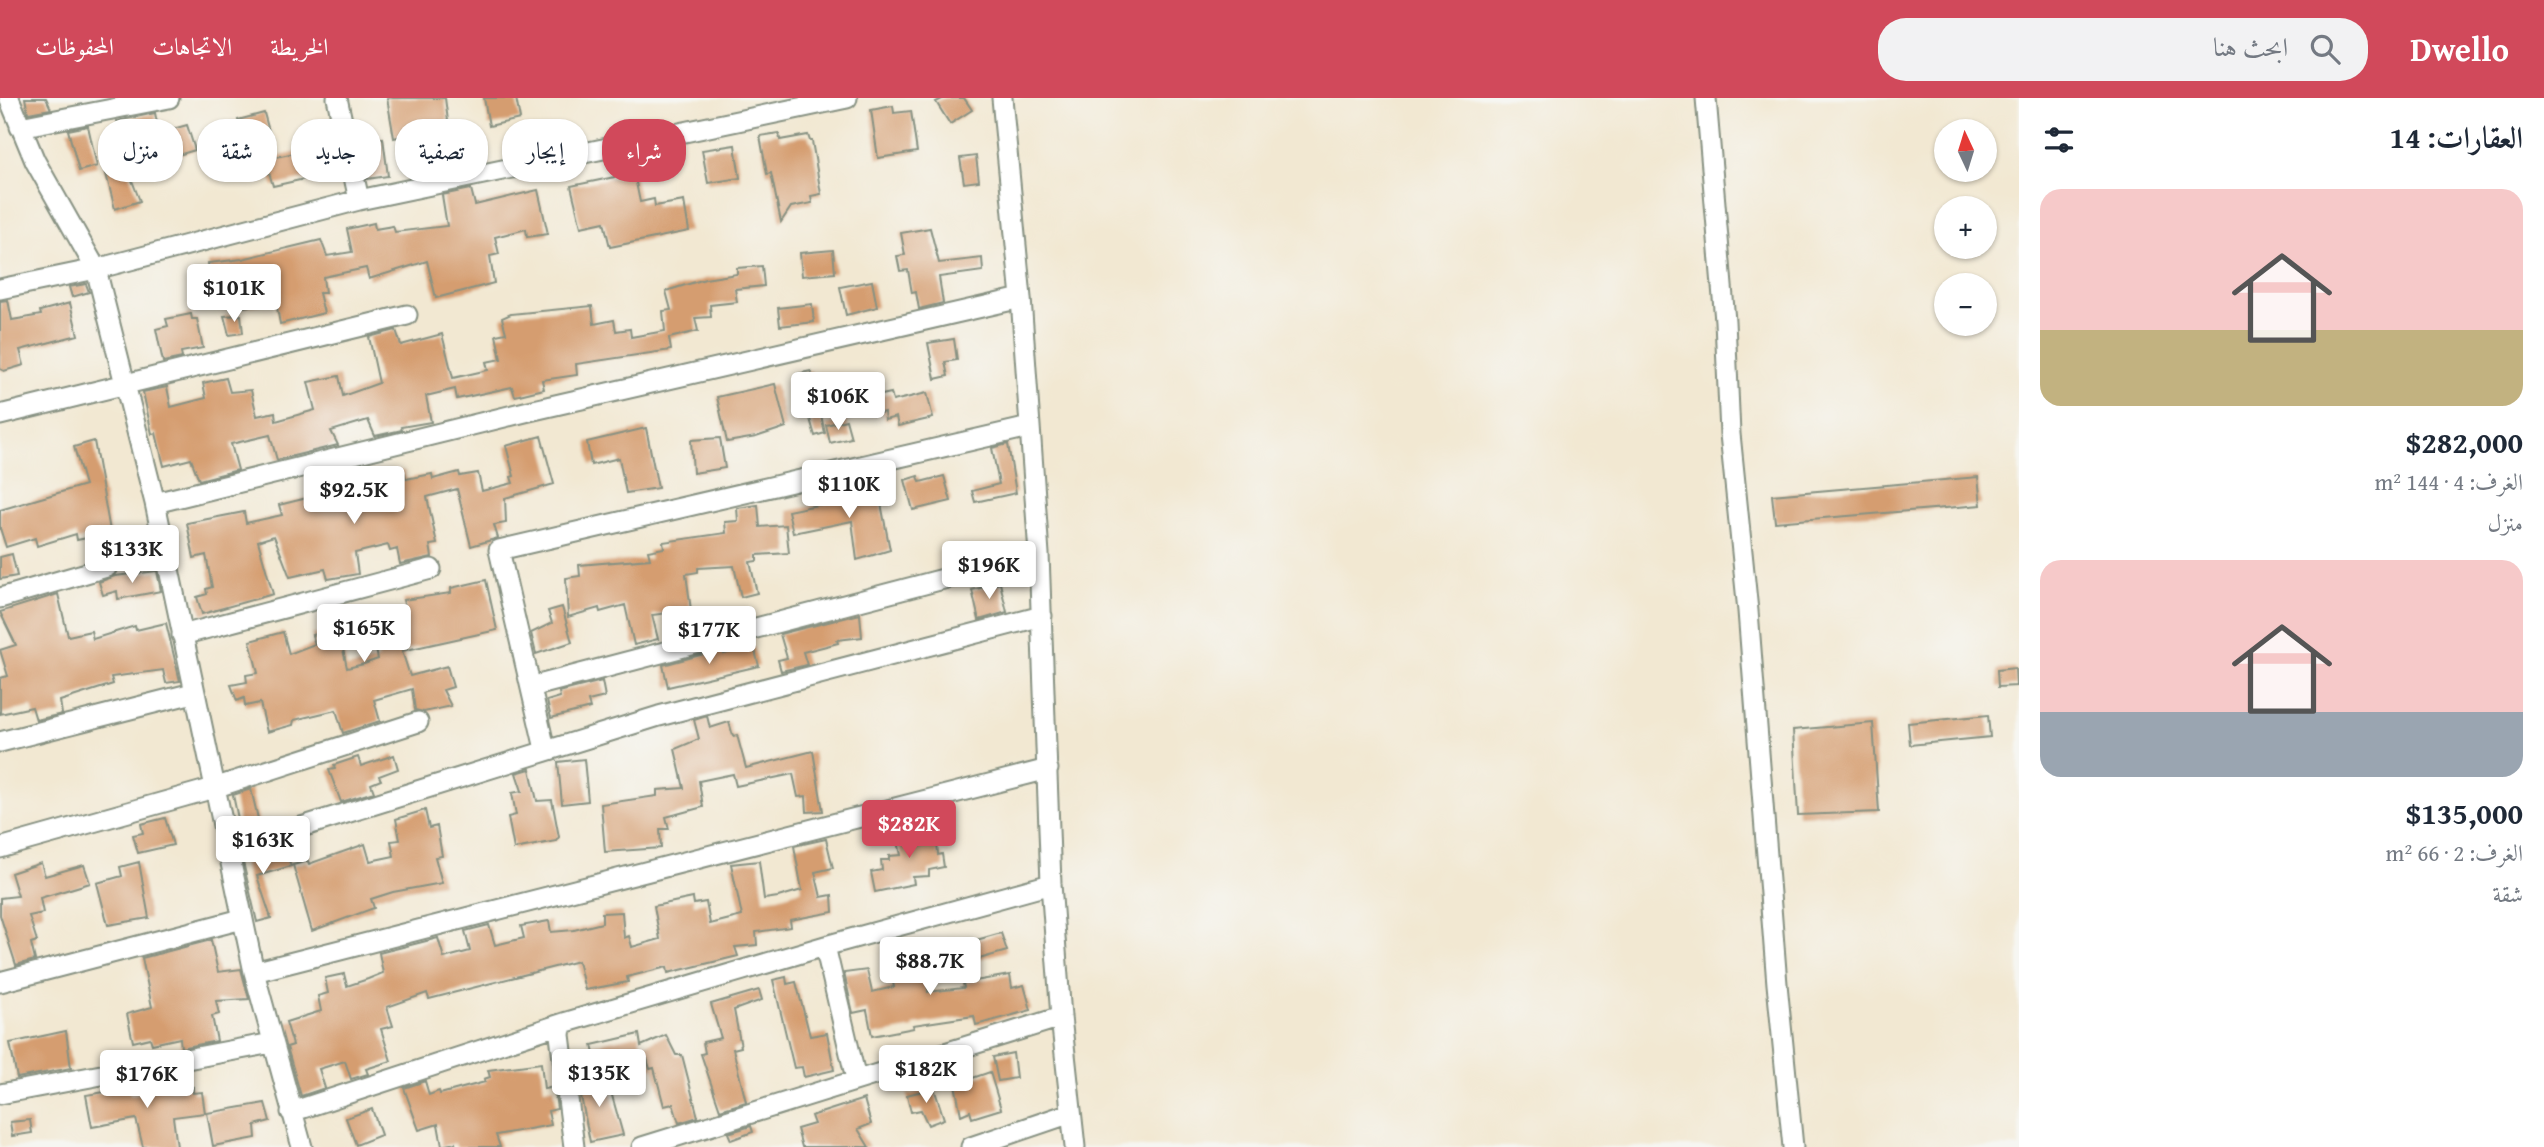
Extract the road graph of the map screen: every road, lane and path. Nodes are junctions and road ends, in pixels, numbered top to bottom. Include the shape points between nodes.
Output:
1 (9, 98) edge
2 (169, 98) edge
3 (337, 98) edge
4 (847, 98) edge
5 (1002, 98) edge
6 (1706, 98) edge
7 (20, 127) junction
8 (359, 200) junction
9 (96, 269) junction
10 (0, 289) edge
11 (1021, 298) junction
12 (407, 315) dead end
13 (123, 384) junction
14 (0, 415) edge
15 (1029, 427) junction
16 (155, 503) junction
17 (1039, 554) junction
18 (107, 568) dead end
19 (430, 569) dead end
20 (0, 598) edge
21 (1042, 616) junction
22 (182, 635) junction
23 (531, 687) junction
24 (193, 693) junction
25 (418, 722) dead end
26 (0, 742) edge
27 (545, 749) junction
28 (1048, 769) junction
29 (214, 788) junction
30 (0, 848) edge
31 (227, 850) junction
32 (1051, 884) junction
33 (242, 919) junction
34 (825, 946) junction
35 (254, 972) junction
36 (0, 982) edge
37 (1061, 1017) junction
38 (567, 1022) junction
39 (272, 1043) junction
40 (856, 1079) junction
41 (0, 1094) edge
42 (291, 1112) junction
43 (1071, 1113) junction
44 (302, 1147) edge
45 (574, 1147) edge
46 (642, 1147) edge
47 (971, 1147) edge
48 (1075, 1147) edge
49 (1793, 1147) edge

1 - 7 street
2 - 7 street
3 - 8 street
4 - 8 street
5 - 11 street
6 - 49 street via 1730,434
7 - 9 street
8 - 9 street
9 - 10 street
9 - 13 street
11 - 15 street
11 - 16 street
12 - 13 street
13 - 14 street
13 - 16 street
15 - 17 street
15 - 23 street via 499,550
16 - 22 street
17 - 21 street
17 - 23 street
18 - 20 street
19 - 22 street
21 - 27 street
21 - 28 street
22 - 24 street
23 - 27 street
24 - 26 street
24 - 29 street
25 - 29 street
27 - 31 street
28 - 32 street
28 - 35 street
29 - 30 street
29 - 31 street
31 - 33 street
32 - 34 street
32 - 37 street
33 - 35 street
33 - 36 street
34 - 38 street
34 - 40 street
35 - 39 street
37 - 40 street
37 - 43 street
38 - 42 street
38 - 45 street via 560,1035
39 - 41 street
39 - 42 street
40 - 46 street
42 - 44 street
43 - 47 street
43 - 48 street

